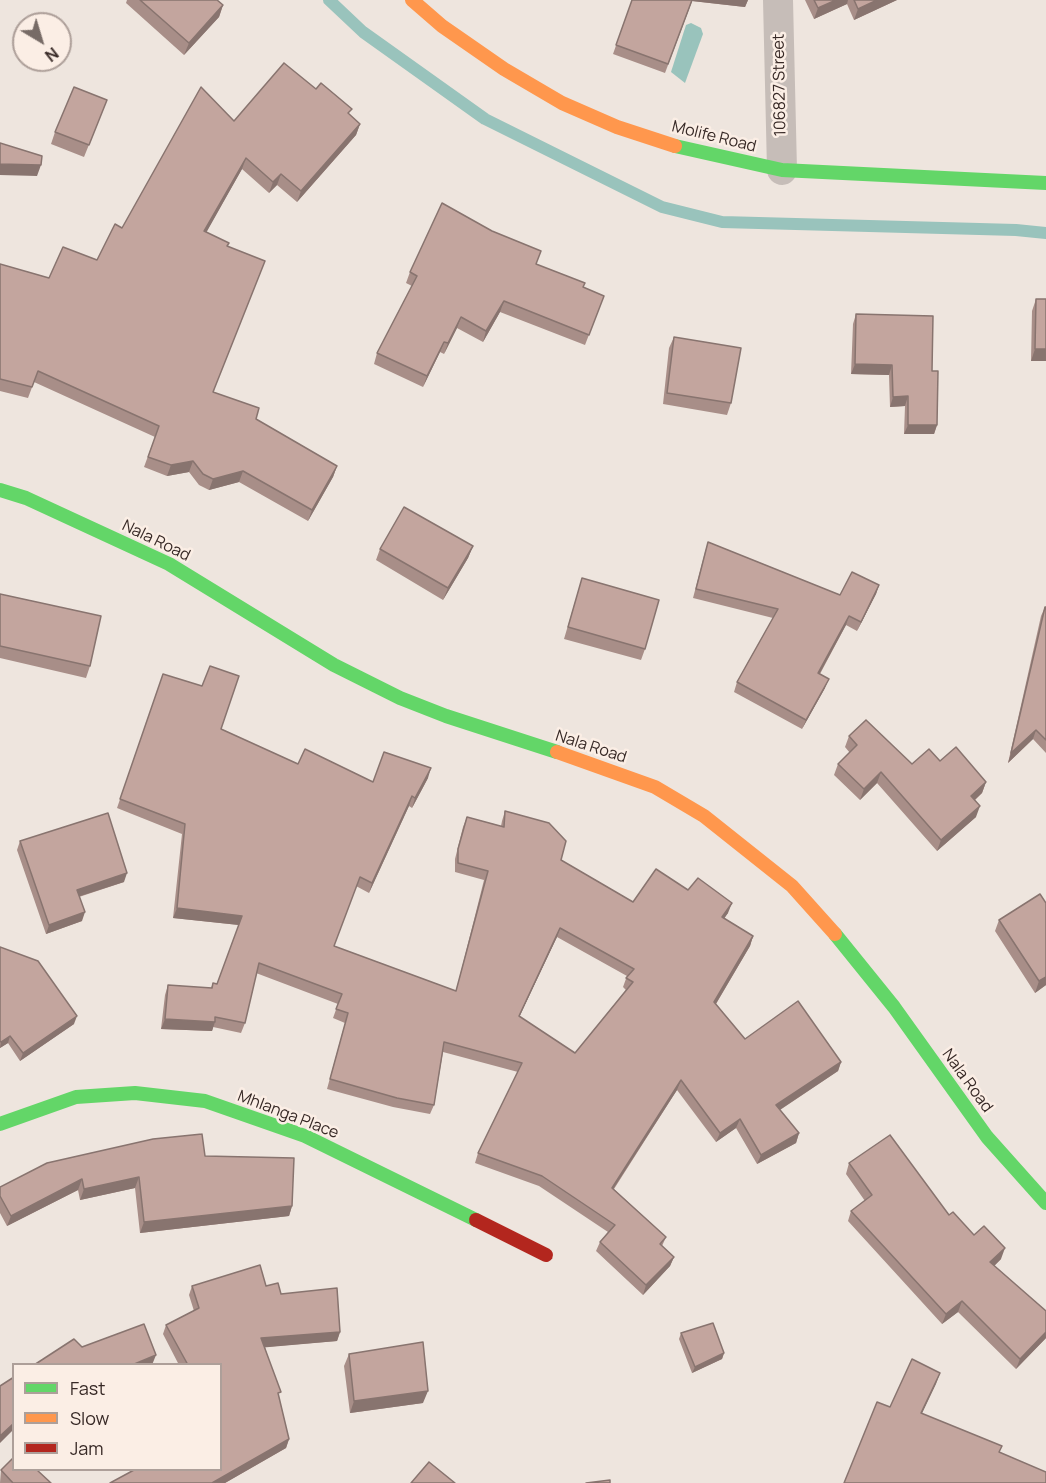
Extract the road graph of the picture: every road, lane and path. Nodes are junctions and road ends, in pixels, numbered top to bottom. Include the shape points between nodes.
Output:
1 (412, 0) edge
2 (778, 0) edge
3 (782, 170) junction
4 (1046, 183) edge
5 (0, 490) edge
6 (0, 1124) edge
7 (1046, 1203) edge
8 (546, 1255) dead end

1 - 3 street, Molife Road via 504,69 562,103 616,127 685,149
2 - 3 street, 106827 Street
3 - 4 street, Molife Road
5 - 7 street, Nala Road via 26,498 169,564 334,665 400,698 655,787 704,816 792,886 842,941 987,1137
6 - 8 street, Mhlanga Place via 75,1097 135,1094 205,1101 305,1136

